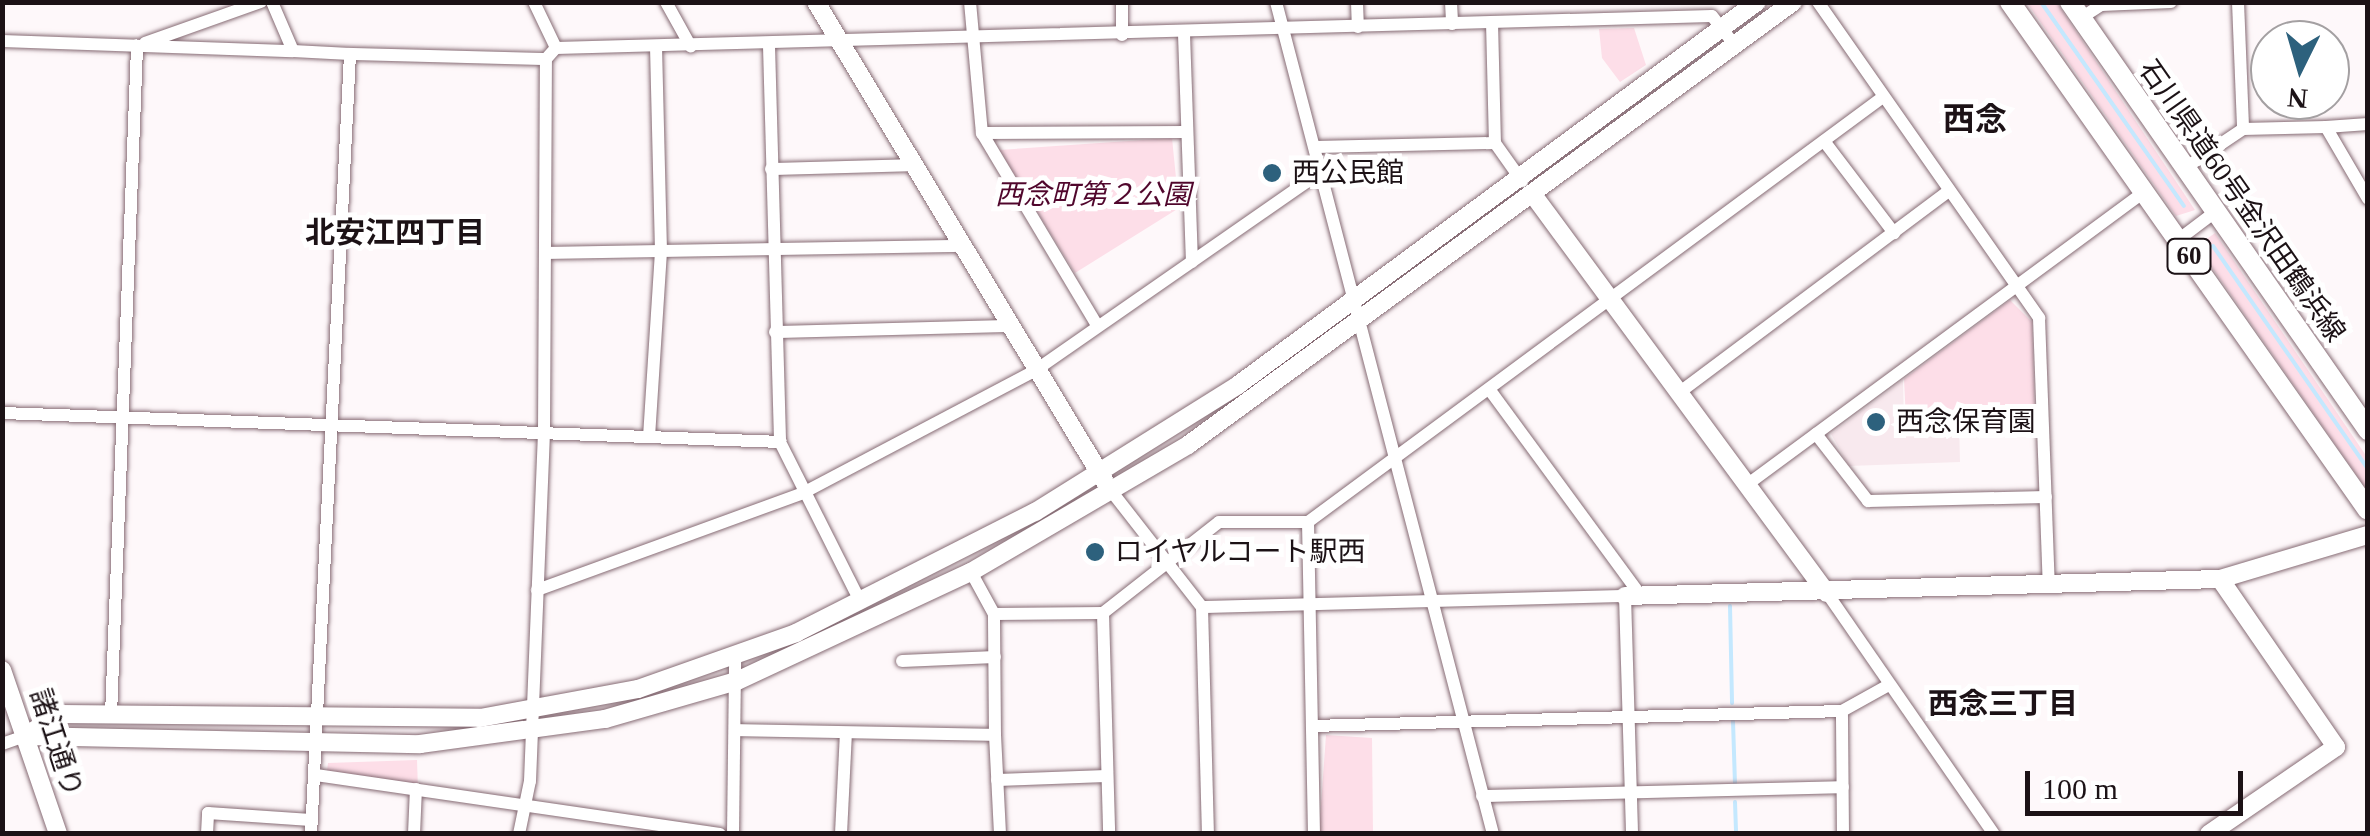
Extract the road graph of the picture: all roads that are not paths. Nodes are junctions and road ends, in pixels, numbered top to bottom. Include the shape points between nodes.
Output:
1 (261, 2) edge
2 (272, 2) edge
3 (534, 2) edge
4 (666, 2) edge
5 (816, 2) edge
6 (832, 2) edge
7 (970, 2) edge
8 (1122, 2) edge
9 (1276, 2) edge
10 (1357, 2) edge
11 (1451, 2) edge
12 (1579, 2) edge
13 (1757, 2) edge
14 (1794, 2) edge
15 (1818, 2) edge
16 (2010, 2) edge
17 (2171, 2) edge
18 (2238, 2) edge
19 (2076, 10) edge
20 (1715, 16) edge
21 (1579, 20) junction
22 (1492, 22) junction
23 (1452, 24) junction
24 (1358, 27) junction
25 (1283, 30) junction
26 (1184, 34) junction
27 (1122, 35) junction
28 (836, 37) junction
29 (975, 38) junction
30 (2, 41) edge
31 (1736, 45) junction
32 (138, 46) junction
33 (769, 46) junction
34 (691, 47) junction
35 (556, 48) junction
36 (656, 49) junction
37 (293, 52) junction
38 (350, 54) junction
39 (546, 59) junction
40 (1883, 97) junction
41 (2368, 124) edge
42 (2326, 127) junction
43 (2242, 129) junction
44 (982, 132) junction
45 (1186, 132) junction
46 (1824, 142) junction
47 (1495, 143) junction
48 (1316, 146) junction
49 (912, 165) junction
50 (771, 168) junction
51 (2185, 168) junction
52 (1322, 172) junction
53 (1521, 178) junction
54 (1949, 191) junction
55 (2144, 192) junction
56 (1534, 196) junction
57 (2368, 199) edge
58 (2216, 212) junction
59 (1894, 233) junction
60 (2178, 240) junction
61 (960, 246) junction
62 (772, 248) junction
63 (662, 251) junction
64 (550, 254) junction
65 (1192, 262) junction
66 (2016, 286) junction
67 (1610, 299) junction
68 (1357, 300) junction
69 (1362, 324) junction
70 (1098, 325) junction
71 (1010, 326) junction
72 (775, 332) junction
73 (1036, 370) junction
74 (1489, 389) junction
75 (1680, 392) junction
76 (2, 413) edge
77 (122, 416) junction
78 (335, 424) junction
79 (2368, 430) edge
80 (544, 432) junction
81 (1816, 434) junction
82 (649, 436) junction
83 (780, 442) junction
84 (1398, 462) junction
85 (1100, 474) junction
86 (1748, 484) junction
87 (804, 492) junction
88 (1112, 492) junction
89 (2046, 496) junction
90 (2368, 510) edge
91 (1308, 522) junction
92 (2368, 535) edge
93 (1167, 563) junction
94 (971, 572) junction
95 (2220, 579) junction
96 (2049, 586) junction
97 (537, 590) junction
98 (1827, 592) junction
99 (1633, 596) junction
100 (1434, 603) junction
101 (860, 604) junction
102 (1202, 607) junction
103 (1310, 607) junction
104 (1103, 613) junction
105 (994, 614) junction
106 (994, 657) junction
107 (735, 658) junction
108 (902, 661) dead end
109 (2, 670) edge
110 (737, 680) junction
111 (1890, 685) junction
112 (533, 711) junction
113 (1842, 711) junction
114 (111, 715) junction
115 (1628, 717) junction
116 (1464, 722) junction
117 (321, 723) junction
118 (1312, 726) junction
119 (736, 730) junction
120 (532, 732) junction
121 (846, 733) junction
122 (26, 736) junction
123 (995, 736) junction
124 (2, 744) edge
125 (318, 745) junction
126 (316, 775) junction
127 (1107, 776) junction
128 (997, 780) junction
129 (1843, 787) junction
130 (416, 789) junction
131 (1630, 792) junction
132 (1482, 796) junction
133 (523, 802) junction
134 (311, 827) edge
135 (630, 827) edge
136 (58, 834) edge
137 (208, 834) edge
138 (414, 834) edge
139 (519, 834) edge
140 (720, 834) edge
141 (732, 834) edge
142 (841, 834) edge
143 (1000, 834) edge
144 (1109, 834) edge
145 (1208, 834) edge
146 (1314, 834) edge
147 (1493, 834) edge
148 (1632, 834) edge
149 (1843, 834) edge
150 (1994, 834) edge
151 (2209, 834) edge

1 - 32 street
2 - 37 street
3 - 35 street
4 - 34 street
5 - 28 street
6 - 28 street
7 - 29 street
8 - 27 street
9 - 25 street
10 - 24 street
11 - 23 street
12 - 21 street
13 - 20 street
14 - 31 street
15 - 40 street
16 - 55 main road, 60
17 - 19 street
18 - 43 street
19 - 51 main road, 石川県道60号金沢田鶴浜線 / 60
20 - 21 street
20 - 31 street
20 - 53 street
21 - 22 street
22 - 23 street
22 - 47 street
23 - 24 street
24 - 25 street
25 - 26 street
25 - 48 street
26 - 27 street
26 - 45 street
27 - 29 street
28 - 29 street
28 - 33 street
28 - 49 street
29 - 44 street
30 - 32 street
31 - 56 street
32 - 37 street
32 - 77 street
33 - 34 street
33 - 50 street
34 - 36 street
35 - 36 street
35 - 39 street
36 - 63 street
37 - 38 street
38 - 39 street
38 - 78 street
39 - 64 street
40 - 46 street
40 - 54 street
41 - 42 street
42 - 43 street
42 - 57 street
43 - 51 street
44 - 45 street
44 - 70 street
45 - 65 street
46 - 59 street
46 - 67 street
47 - 48 street
47 - 53 street
48 - 52 street
49 - 50 street
49 - 61 street
50 - 62 street
51 - 58 main road, 石川県道60号金沢田鶴浜線 / 60
52 - 65 street
52 - 68 street
53 - 56 street
53 - 68 street
54 - 59 street
54 - 66 street
55 - 60 main road, 60
55 - 66 street
56 - 67 street
56 - 69 street
58 - 60 street
58 - 79 main road, 石川県道60号金沢田鶴浜線 / 60
59 - 75 street
60 - 90 main road, 60
61 - 62 street
61 - 71 street
62 - 63 street
62 - 72 street
63 - 64 street
63 - 82 street
64 - 80 street
65 - 70 street
66 - 81 street
66 - 89 street via 2041,326
67 - 74 street
67 - 75 street
68 - 69 street
68 - 85 street
69 - 84 street
69 - 88 street
70 - 73 street
71 - 72 street
71 - 73 street
72 - 83 street
73 - 85 street
73 - 87 street
74 - 84 street
74 - 99 street
75 - 86 street
76 - 77 street
77 - 78 street
77 - 114 street
78 - 80 street
78 - 117 street
80 - 82 street
80 - 97 street
81 - 86 street
81 - 89 street via 1868,500
82 - 83 street
83 - 87 street
84 - 91 street
84 - 100 street
85 - 88 street
85 - 101 street
86 - 98 street
87 - 97 street
87 - 101 street
88 - 93 street
88 - 94 street
89 - 96 street
91 - 93 street via 1219,522
91 - 103 street
92 - 95 street
93 - 102 street
93 - 104 street
94 - 105 street
94 - 110 street
95 - 96 street
95 - 151 street via 2336,747
96 - 98 street
97 - 112 street
98 - 99 street
98 - 111 street
99 - 100 street
99 - 115 street
100 - 103 street
100 - 116 street
101 - 107 street
102 - 103 street
102 - 145 street
103 - 118 street
104 - 105 street
104 - 127 street
105 - 106 street
106 - 108 street
106 - 123 street
107 - 110 street
107 - 112 street
109 - 122 street, 諸江通り
110 - 119 street
110 - 120 street
111 - 113 street
111 - 150 street
112 - 117 street
112 - 120 street
113 - 115 street
113 - 129 street
114 - 117 street
114 - 122 street via 60,714
115 - 116 street
115 - 131 street
116 - 118 street
116 - 132 street
117 - 125 street
118 - 146 street
119 - 121 street
119 - 141 street
120 - 125 street
120 - 133 street
121 - 123 street
121 - 142 street
122 - 124 street
122 - 125 street
122 - 136 street, 諸江通り
123 - 128 street
125 - 126 street
126 - 130 street
126 - 134 street
127 - 128 street
127 - 144 street
128 - 143 street
129 - 131 street
129 - 149 street
130 - 133 street
130 - 138 street
131 - 132 street
131 - 148 street
132 - 147 street
133 - 135 street
133 - 139 street
134 - 137 street via 208,813
135 - 140 street

